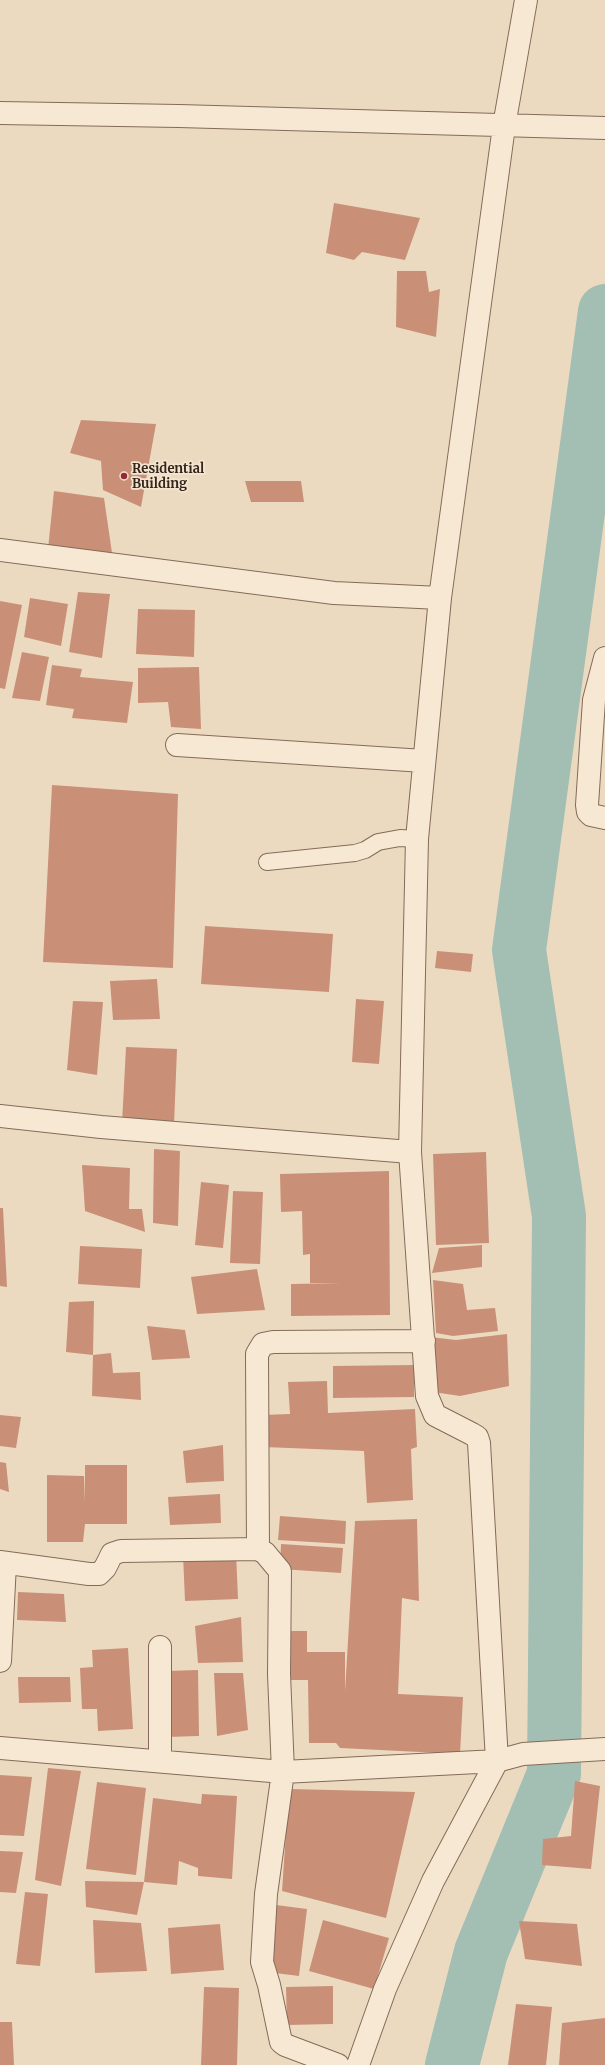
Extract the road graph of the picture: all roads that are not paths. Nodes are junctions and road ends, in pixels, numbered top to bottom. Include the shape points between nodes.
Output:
1 (526, 0) edge
2 (0, 113) edge
3 (504, 126) junction
4 (605, 128) edge
5 (0, 550) edge
6 (440, 598) junction
7 (605, 658) edge
8 (177, 744) dead end
9 (424, 760) junction
10 (605, 818) edge
11 (417, 838) junction
12 (266, 862) dead end
13 (0, 1116) edge
14 (410, 1152) junction
15 (424, 1341) junction
16 (258, 1549) junction
17 (3, 1563) edge
18 (160, 1647) dead end
19 (0, 1661) edge
20 (0, 1748) edge
21 (602, 1749) edge
22 (160, 1760) junction
23 (497, 1761) junction
24 (283, 1772) junction
25 (338, 2065) edge
26 (358, 2065) edge

1 - 3 street
2 - 3 street
3 - 4 street
3 - 6 street
5 - 6 street via 334,593
6 - 9 street
7 - 10 street via 594,700 587,805 591,815
8 - 9 street
9 - 11 street
11 - 12 lane via 378,842 355,853
11 - 14 street
13 - 14 street via 101,1127
14 - 15 street
15 - 16 street via 273,1342 263,1344 259,1348 256,1398
15 - 23 street via 430,1407 435,1415 472,1434 479,1443
16 - 17 street via 121,1552 112,1554 99,1574
16 - 24 street via 265,1553 280,1571 279,1674
17 - 19 street
18 - 22 street
20 - 22 street
21 - 23 street via 522,1754
22 - 24 street
23 - 24 street
23 - 26 street via 433,1881 385,1990
24 - 25 street via 266,1894 263,1970 269,1985 281,2042

